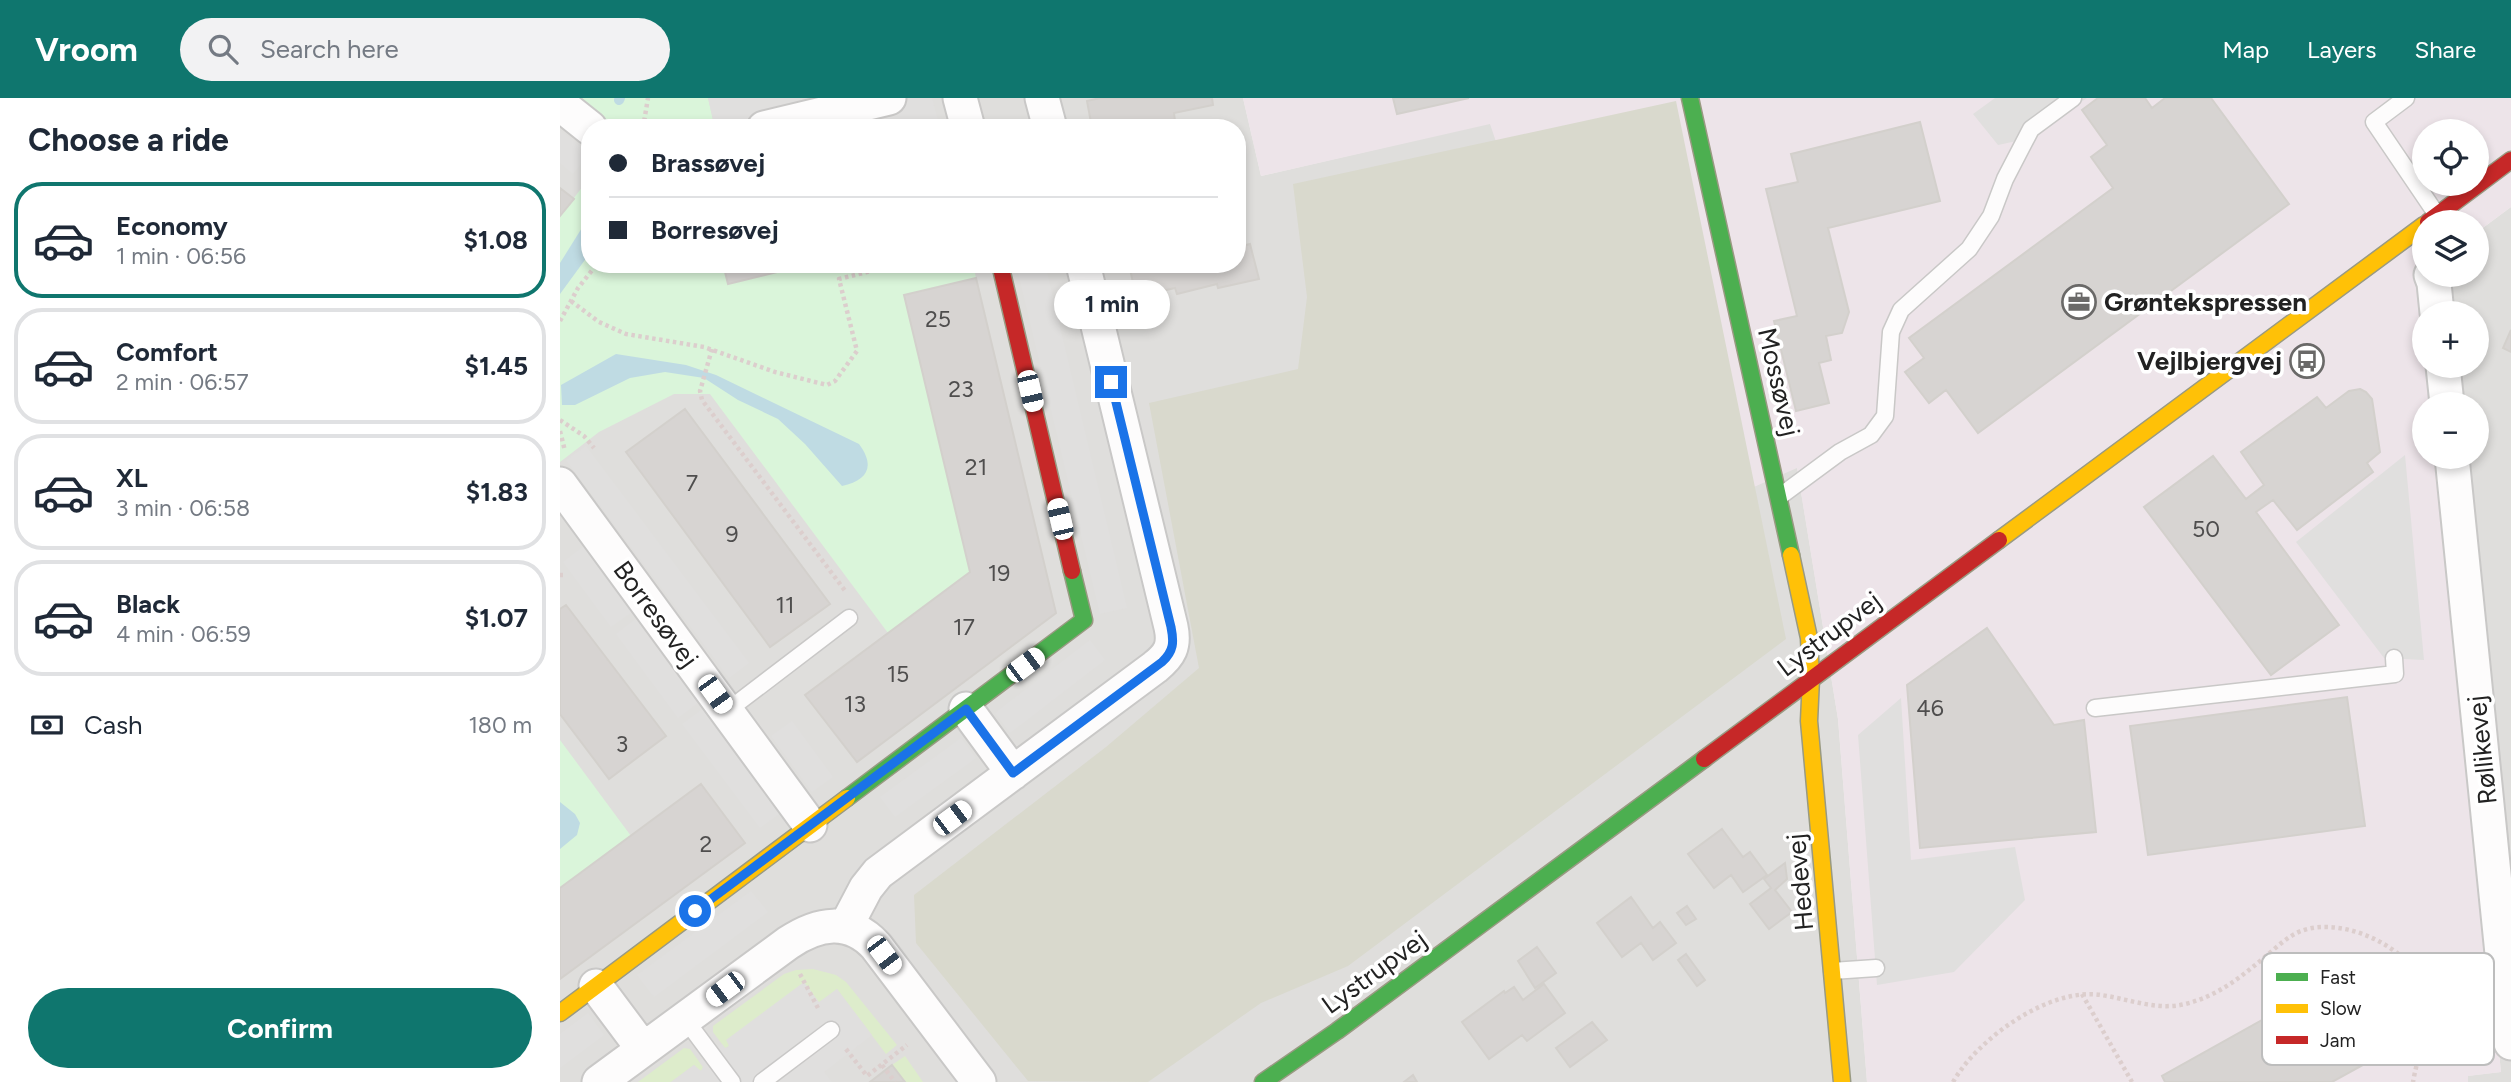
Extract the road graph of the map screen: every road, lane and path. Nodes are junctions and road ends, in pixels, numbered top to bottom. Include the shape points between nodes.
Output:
1 (648, 98) edge
2 (889, 98) edge
3 (960, 98) edge
4 (1042, 98) edge
5 (1690, 98) edge
6 (2073, 98) edge
7 (2406, 98) edge
8 (560, 104) edge
9 (644, 119) edge
10 (802, 119) edge
11 (966, 119) edge
12 (1048, 119) edge
13 (581, 121) edge
14 (2511, 160) edge
15 (2414, 210) edge
16 (2451, 210) edge
17 (2412, 242) edge
18 (591, 273) edge
19 (863, 273) edge
20 (1002, 273) edge
21 (1085, 273) edge
22 (571, 301) junction
23 (560, 321) edge
24 (712, 349) junction
25 (560, 420) edge
26 (594, 448) dead end
27 (2453, 469) edge
28 (560, 484) edge
29 (1779, 498) junction
30 (849, 618) joint
31 (2394, 658) dead end
32 (1811, 678) junction
33 (2095, 708) dead end
34 (966, 709) junction
35 (727, 711) junction
36 (1013, 773) junction
37 (810, 825) junction
38 (846, 926) junction
39 (788, 943) junction
40 (2501, 947) junction
41 (2269, 953) edge
42 (2397, 953) edge
43 (2480, 953) edge
44 (2262, 959) edge
45 (1876, 968) dead end
46 (1832, 971) junction
47 (596, 986) junction
48 (2082, 994) junction
49 (560, 1013) edge
50 (685, 1019) junction
51 (937, 1024) junction
52 (831, 1030) junction
53 (2511, 1043) edge
54 (643, 1049) junction
55 (882, 1065) junction
56 (868, 1079) edge
57 (599, 1082) edge
58 (732, 1082) edge
59 (762, 1082) edge
60 (895, 1082) edge
61 (979, 1082) edge
62 (1263, 1082) edge
63 (1842, 1082) edge
64 (1953, 1082) edge
65 (2132, 1082) edge

1 - 9 path
2 - 10 street
3 - 11 street
4 - 12 street
5 - 29 street, Mossøvej
6 - 29 lane via 2031,129 1991,216 1969,249 1901,310 1891,332 1885,416 1871,435
7 - 15 lane via 2374,122
8 - 13 street
14 - 16 street, Lystrupvej
17 - 32 street, Lystrupvej
18 - 22 path
19 - 24 path via 839,279 857,351 830,384 775,372
20 - 34 street via 1084,620
21 - 36 street via 1173,648 1162,662
22 - 23 path
22 - 24 path via 598,322 626,334
24 - 30 path via 700,391 702,400 850,598
25 - 26 path
27 - 40 street, Røllikevej
28 - 35 street, Borresøvej
29 - 32 street, Mossøvej via 1809,638
30 - 35 lane
31 - 33 lane via 2395,674
32 - 46 street, Hedevej via 1809,721
32 - 62 street, Lystrupvej
34 - 36 street
34 - 37 street
35 - 37 street, Borresøvej
36 - 38 street via 878,873
37 - 47 street
38 - 39 street via 821,927
38 - 51 street via 876,946
39 - 50 street
39 - 52 path
40 - 43 path
40 - 53 street, Røllikevej
41 - 42 path via 2300,931 2320,926 2375,938
44 - 48 path via 2211,995 2183,1004 2151,1005
45 - 46 lane
46 - 63 street, Hedevej
47 - 49 street
47 - 54 street
48 - 64 path via 2059,998 2021,1017 1985,1045
48 - 65 path
50 - 54 street
50 - 58 lane
51 - 55 path
51 - 61 street
52 - 56 path
52 - 59 lane
54 - 57 street
55 - 56 path
55 - 60 path

